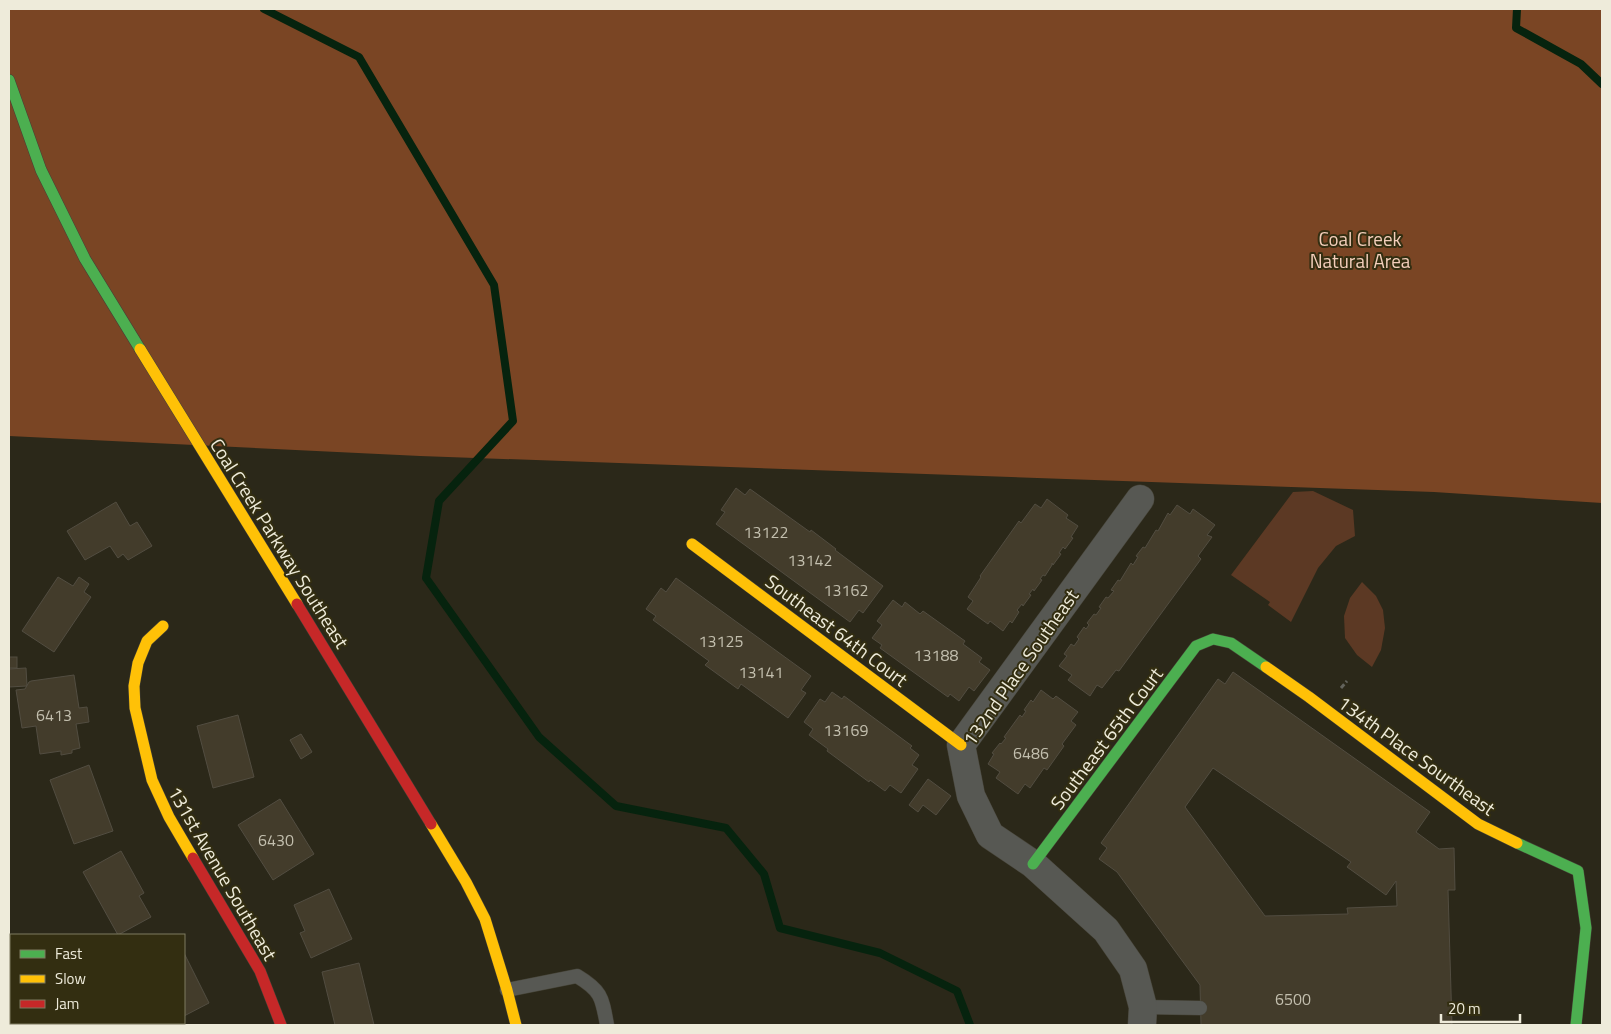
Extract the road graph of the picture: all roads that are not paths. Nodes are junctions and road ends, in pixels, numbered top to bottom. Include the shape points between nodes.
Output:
1 (9, 80) edge
2 (1140, 499) dead end
3 (692, 544) dead end
4 (163, 626) dead end
5 (1213, 639) joint
6 (960, 745) junction
7 (1033, 864) junction
8 (507, 990) junction
9 (1200, 1008) dead end
10 (1143, 1016) edge
11 (281, 1025) edge
12 (516, 1025) edge
13 (608, 1025) edge
14 (1576, 1025) edge

1 - 8 street, Coal Creek Parkway Southeast via 40,170 84,259 466,882 485,919
2 - 6 street, 132nd Place Southeast
3 - 6 street, Southeast 64th Court
4 - 11 street, 131st Avenue Southeast via 147,641 138,663 134,686 135,708 152,780 169,817 260,971
5 - 7 street, Southeast 65th Court via 1196,646
5 - 14 street, 134th Place Sourtheast via 1231,643 1478,824 1578,871 1586,928
6 - 7 street, 132nd Place Southeast via 971,796 990,835
7 - 10 street, 132nd Place Southeast via 1106,930 1132,969
8 - 12 street, Coal Creek Parkway Southeast
8 - 13 lane via 577,976 591,984 602,998
9 - 10 lane

